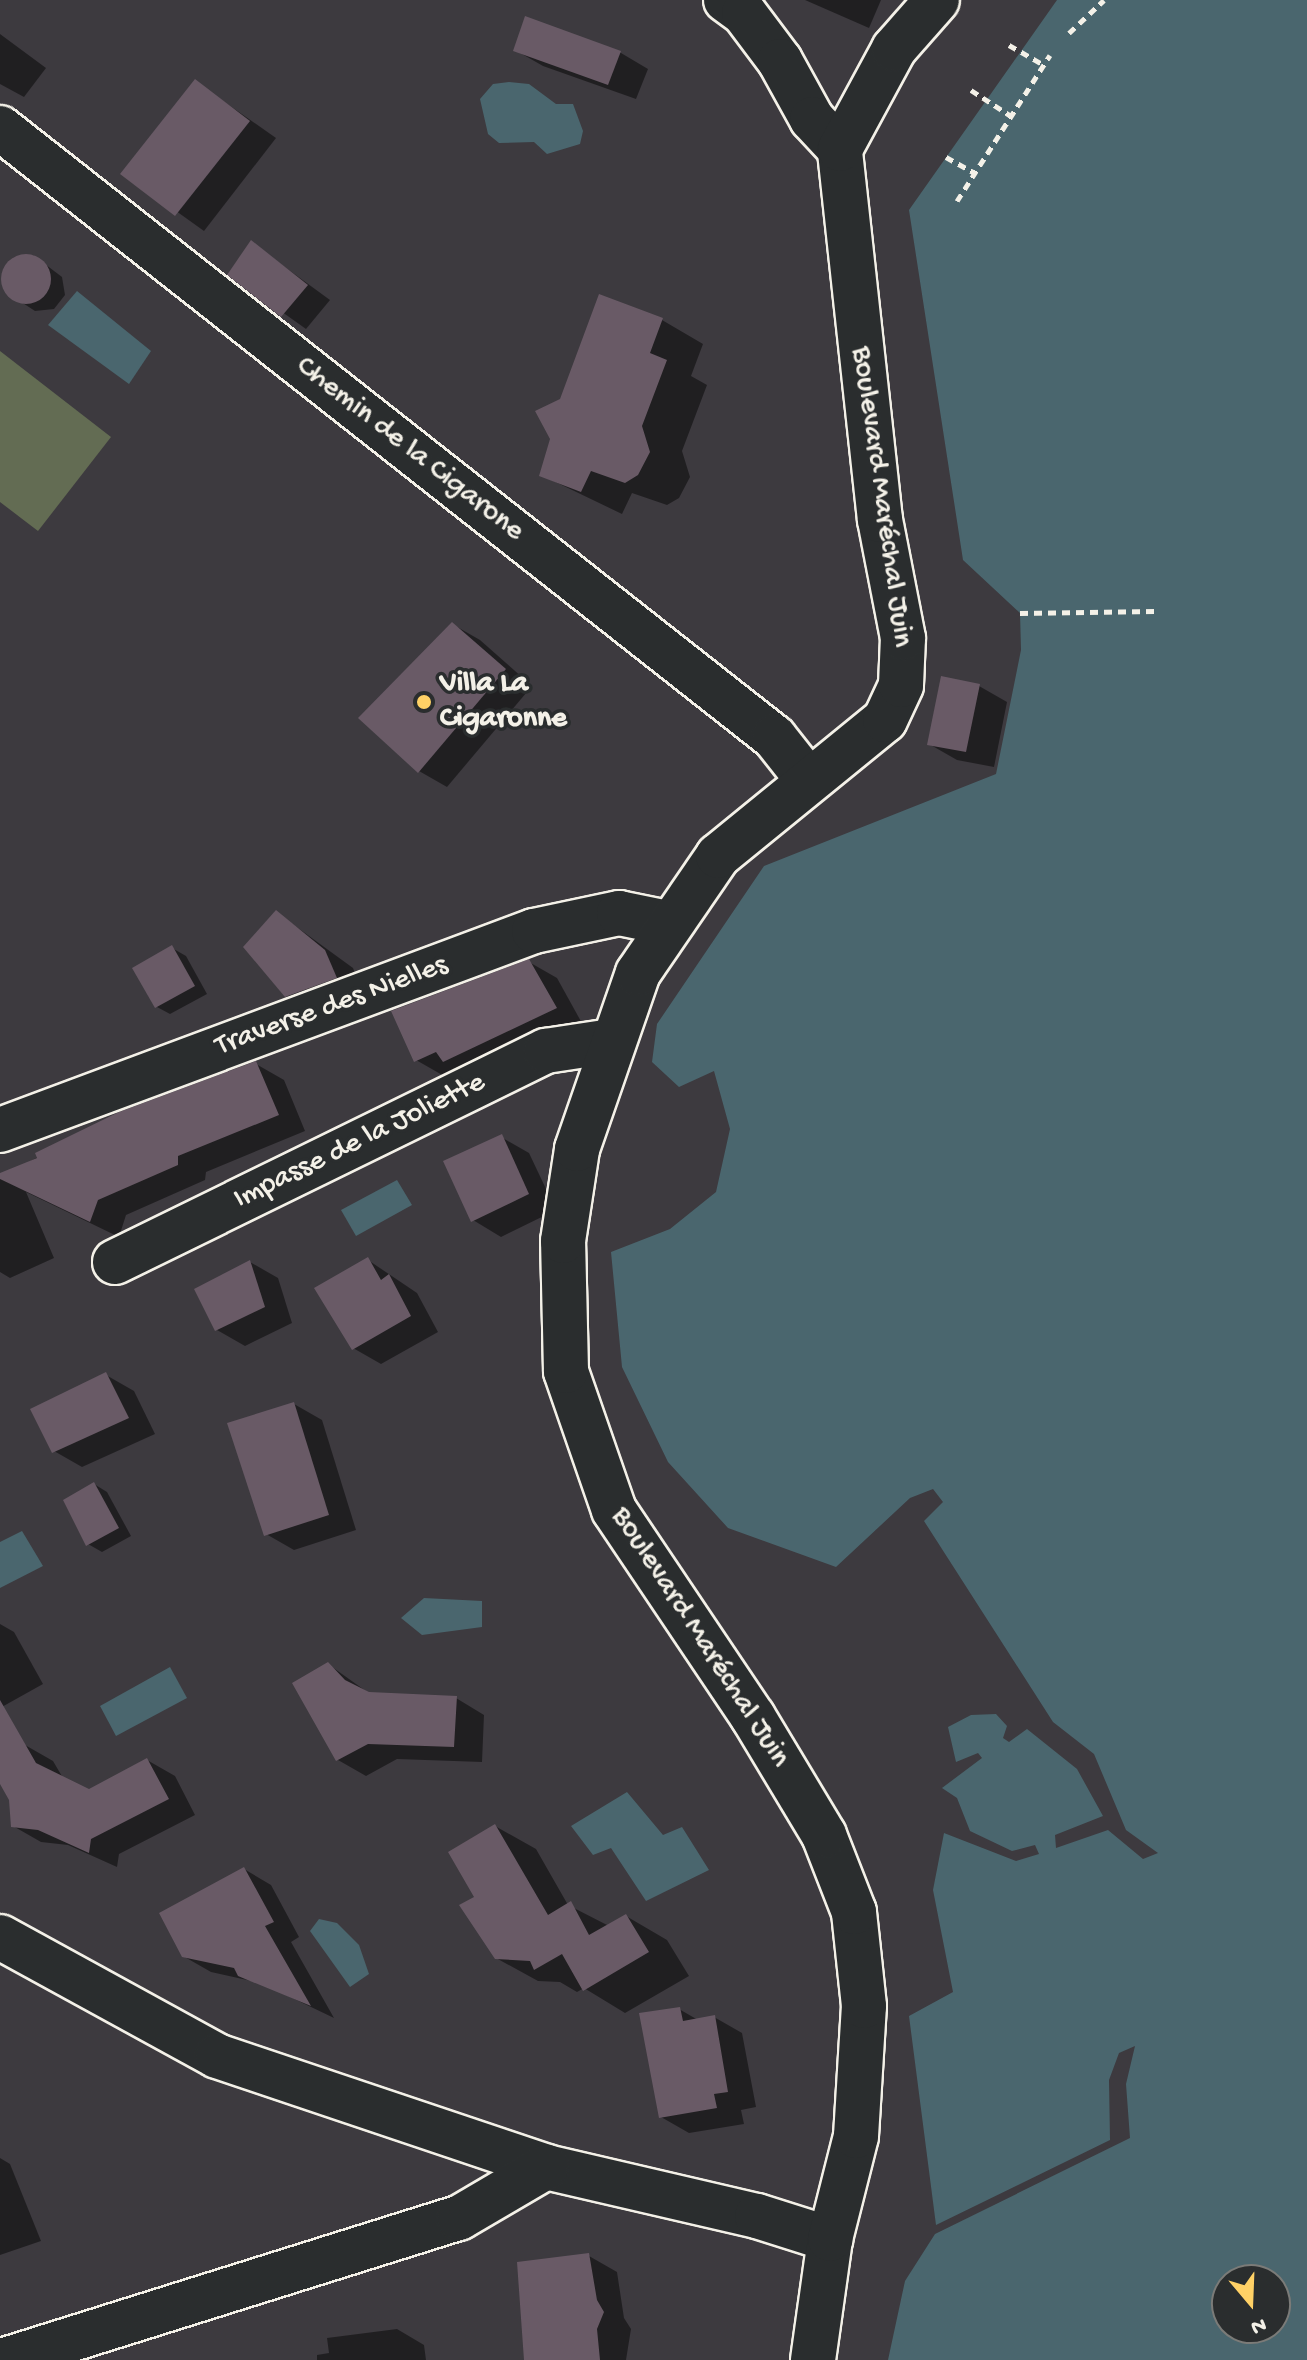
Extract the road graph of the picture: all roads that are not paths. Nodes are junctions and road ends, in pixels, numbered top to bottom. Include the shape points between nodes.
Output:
1 (726, 0) edge
2 (937, 0) edge
3 (0, 128) edge
4 (840, 149) junction
5 (808, 780) junction
6 (668, 923) junction
7 (611, 1041) junction
8 (0, 1130) edge
9 (115, 1262) dead end
10 (0, 1937) edge
11 (546, 2167) junction
12 (830, 2239) junction
13 (5, 2360) edge
14 (813, 2360) edge

1 - 4 street via 744,13 780,61 812,119
2 - 4 street via 894,49
3 - 5 street, Chemin de la Cigarone via 774,737
4 - 5 street, Boulevard Maréchal Juin via 880,520 903,638 901,685 885,720
5 - 6 street, Boulevard Maréchal Juin via 718,856
6 - 7 street, Boulevard Maréchal Juin via 638,973
6 - 8 street, Traverse des Nielles via 619,913 534,931
7 - 9 street, Impasse de la Joliette via 546,1051
7 - 12 street, Boulevard Maréchal Juin via 577,1149 563,1241 566,1371 614,1510 753,1717 824,1835 854,1912 864,2006 856,2136
10 - 11 street via 217,2056
11 - 12 street via 757,2216
11 - 13 street via 459,2218
12 - 14 street, Boulevard Maréchal Juin

